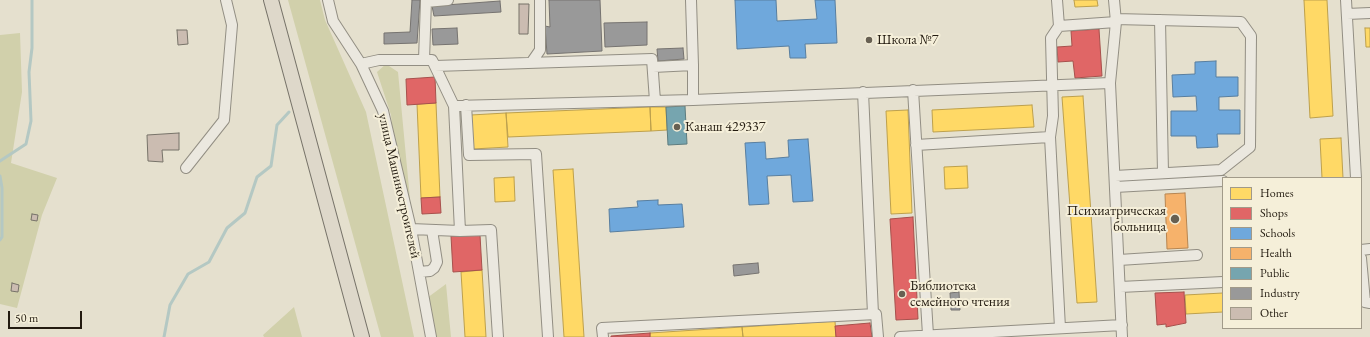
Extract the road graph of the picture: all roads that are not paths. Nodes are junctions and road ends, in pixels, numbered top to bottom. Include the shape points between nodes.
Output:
1 (226, 0) edge
2 (271, 0) edge
3 (328, 0) edge
4 (448, 0) edge
5 (691, 0) edge
6 (1058, 0) edge
7 (1114, 0) edge
8 (1346, 0) edge
9 (426, 1) edge
10 (540, 1) edge
11 (1370, 13) edge
12 (1347, 14) junction
13 (1116, 20) junction
14 (1160, 20) junction
15 (1059, 26) junction
16 (424, 60) junction
17 (531, 63) junction
18 (361, 64) junction
19 (694, 65) junction
20 (435, 66) junction
21 (652, 67) junction
22 (1110, 83) junction
23 (1051, 85) junction
24 (913, 90) junction
25 (863, 92) junction
26 (693, 100) junction
27 (655, 101) junction
28 (466, 105) junction
29 (454, 106) junction
30 (1050, 136) junction
31 (916, 145) junction
32 (186, 168) dead end
33 (1163, 173) junction
34 (1115, 176) junction
35 (1356, 177) edge
36 (1222, 181) edge
37 (1115, 187) junction
38 (410, 229) junction
39 (432, 230) junction
40 (460, 231) junction
41 (1197, 256) dead end
42 (1119, 260) junction
43 (1362, 269) edge
44 (419, 272) junction
45 (1222, 282) edge
46 (1120, 287) junction
47 (1370, 303) edge
48 (873, 314) junction
49 (1122, 325) junction
50 (1060, 328) junction
51 (928, 335) junction
52 (362, 337) edge
53 (431, 337) edge
54 (498, 337) edge
55 (548, 337) edge
56 (603, 337) edge
57 (878, 337) edge
58 (900, 337) edge
59 (1122, 337) edge

1 - 32 street via 232,25 224,120
2 - 52 highway
3 - 18 street, улица Машиностроителей via 333,21
4 - 9 street
5 - 19 street
6 - 15 street
7 - 13 street
8 - 12 street
9 - 16 street
10 - 17 street via 540,50
11 - 12 street
12 - 35 street
13 - 14 street
13 - 15 street
13 - 22 street
14 - 33 street
14 - 33 street via 1241,22 1251,36 1250,147 1221,170
15 - 23 street via 1051,38
16 - 18 street via 380,60
16 - 20 street via 432,60
17 - 20 street
17 - 21 street via 652,59
18 - 38 street, улица Машиностроителей via 383,111
19 - 21 street
19 - 26 street
20 - 29 street
21 - 27 street
22 - 23 street
22 - 34 street
23 - 24 street
23 - 30 street via 1053,116
24 - 25 street
24 - 31 street
25 - 26 street
25 - 48 street
26 - 27 street
27 - 28 street
28 - 29 street
28 - 55 street via 469,155 536,154
29 - 40 street
30 - 31 street
30 - 50 street
31 - 51 street
33 - 34 street
34 - 37 street
36 - 37 street
37 - 42 street
38 - 39 street
38 - 44 street, улица Машиностроителей
39 - 40 street
39 - 44 street via 437,262 430,271
40 - 54 street via 491,230
41 - 42 street
42 - 46 street
43 - 47 street via 1365,302
44 - 53 street, улица Машиностроителей
45 - 46 street
46 - 49 street
48 - 56 street via 602,328
48 - 57 street via 876,314
49 - 50 street
49 - 59 street
50 - 51 street
51 - 58 street

